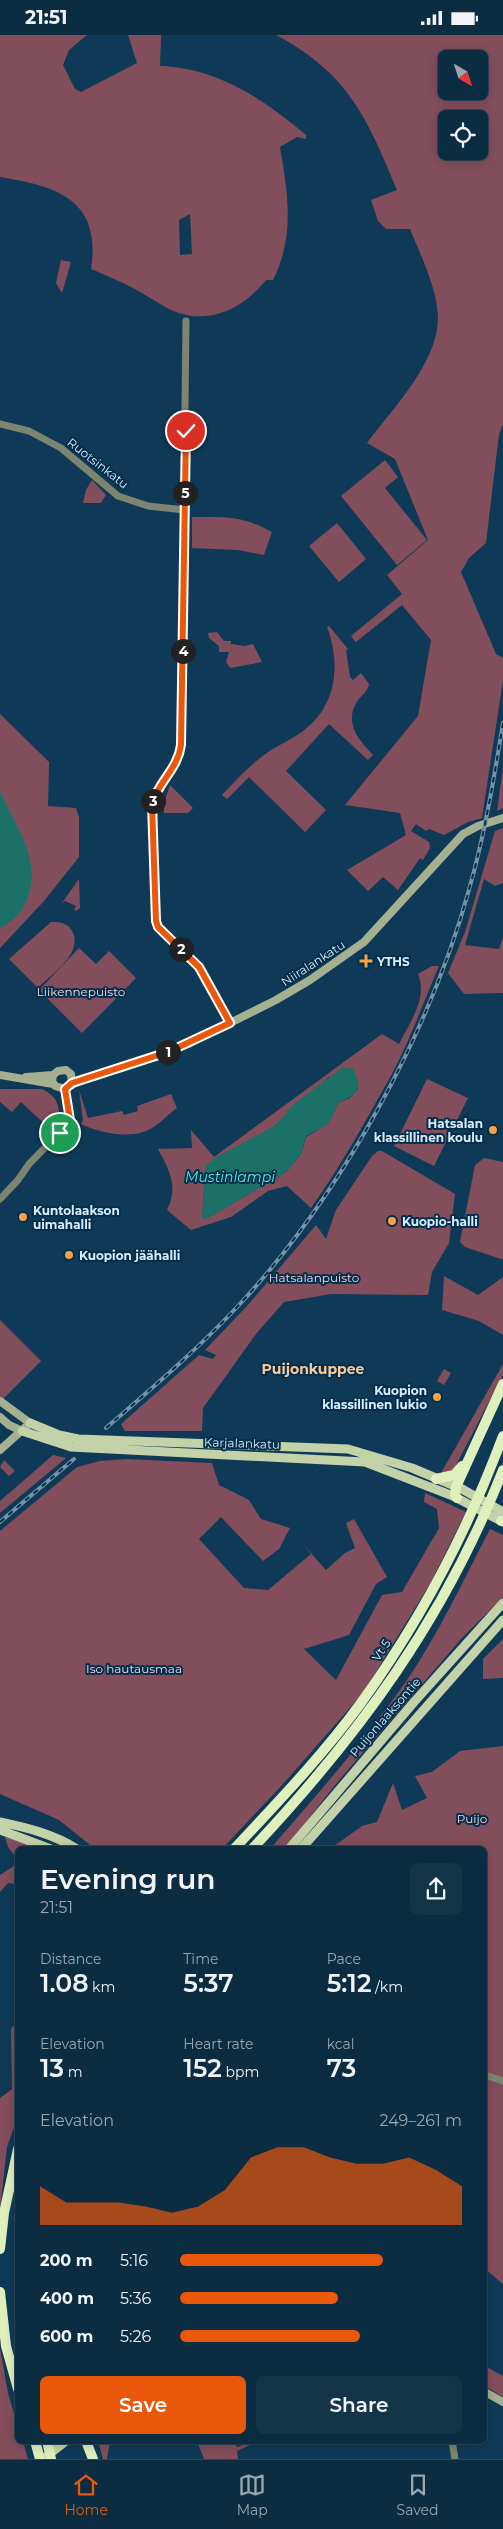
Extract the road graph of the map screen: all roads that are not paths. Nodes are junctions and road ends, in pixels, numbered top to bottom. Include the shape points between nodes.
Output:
1 (186, 321) dead end
2 (0, 424) edge
3 (185, 510) junction
4 (503, 819) edge
5 (230, 1023) junction
6 (71, 1074) junction
7 (98, 1074) junction
8 (0, 1075) edge
9 (53, 1079) junction
10 (72, 1083) junction
11 (65, 1089) junction
12 (0, 1199) edge
13 (503, 1384) edge
14 (0, 1401) edge
15 (0, 1417) edge
16 (30, 1423) junction
17 (22, 1431) junction
18 (503, 1436) edge
19 (0, 1450) edge
20 (467, 1459) junction
21 (503, 1471) edge
22 (436, 1479) junction
23 (458, 1491) junction
24 (502, 1519) edge
25 (503, 1603) edge
26 (503, 1620) edge
27 (0, 1822) edge
28 (0, 1830) edge
29 (43, 1846) edge
30 (72, 1846) edge
31 (237, 1846) edge
32 (255, 1846) edge
33 (291, 1846) edge
34 (303, 1846) edge
35 (487, 2076) edge
36 (503, 2081) edge
37 (15, 2163) edge
38 (0, 2249) edge
39 (0, 2292) edge
40 (15, 2378) edge
41 (487, 2393) edge
42 (503, 2402) edge
43 (36, 2444) edge
44 (48, 2444) edge
45 (62, 2444) edge
46 (87, 2444) edge
47 (95, 2444) edge
48 (452, 2444) edge
49 (42, 2459) edge
50 (51, 2459) edge
51 (93, 2459) edge
52 (98, 2459) edge
53 (454, 2459) edge

1 - 3 street
2 - 3 street, Ruotsinkatu via 29,431 57,445 122,497 148,506
3 - 5 street via 181,745 178,760 159,787 152,804 156,925 199,967
4 - 5 main road, Niiralankatu via 471,829 457,839 364,942 291,992
5 - 7 main road, Niiralankatu via 168,1052
6 - 7 main road, Niiralankatu
6 - 9 main road via 62,1070
6 - 10 main road
7 - 10 main road, Niiralankatu
8 - 9 main road
9 - 11 main road via 57,1088
10 - 11 main road
11 - 12 street via 70,1111 68,1125
13 - 20 highway
14 - 16 main road
15 - 17 main road
16 - 17 main road
16 - 22 main road, Karjalankatu via 78,1439 348,1449 412,1468
17 - 19 main road
17 - 23 main road, Karjalankatu via 71,1447 365,1462
18 - 31 highway, Vt 5 via 454,1550 393,1655 320,1753
20 - 22 highway via 454,1475
20 - 23 highway
21 - 32 highway, Vt 5 via 462,1563 392,1680 323,1772
22 - 23 main road, Karjalankatu
23 - 24 main road
25 - 33 main road, Puijonlaaksontie
26 - 34 main road, Puijonlaaksontie
27 - 30 main road via 31,1828
28 - 29 main road
35 - 36 street
37 - 38 highway
39 - 40 highway via 6,2346
41 - 42 main road
43 - 49 highway
44 - 50 highway
45 - 49 main road
46 - 51 highway
47 - 52 highway
48 - 53 street

